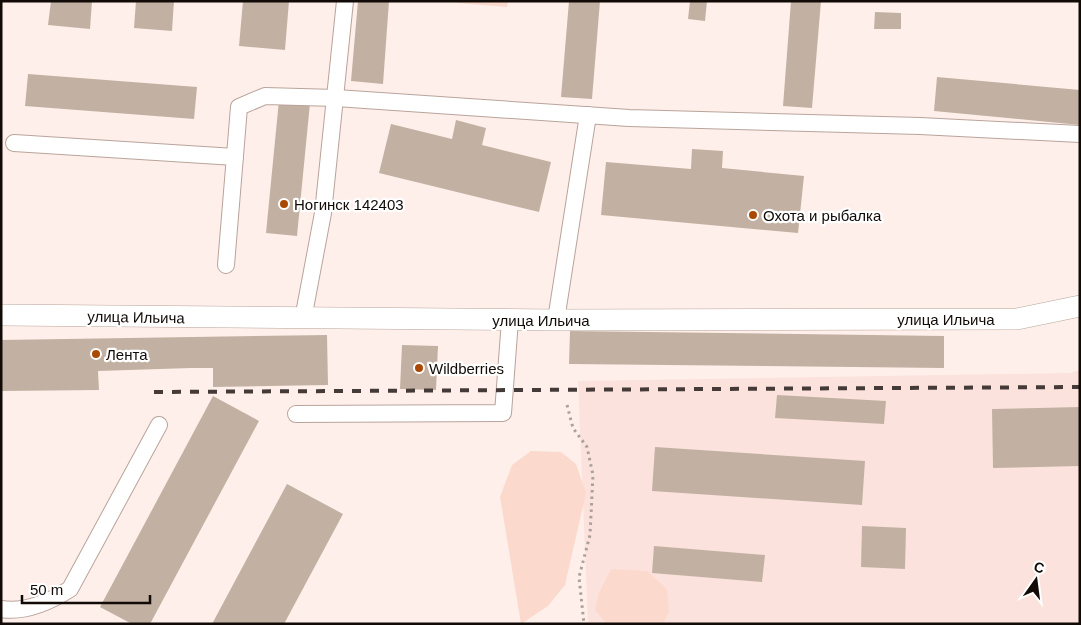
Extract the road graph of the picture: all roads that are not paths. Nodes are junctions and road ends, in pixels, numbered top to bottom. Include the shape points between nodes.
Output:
1 (345, 1) edge
2 (336, 98) junction
3 (588, 115) junction
4 (1080, 134) edge
5 (14, 143) dead end
6 (235, 157) junction
7 (226, 265) dead end
8 (1080, 306) edge
9 (1, 315) edge
10 (303, 319) junction
11 (510, 320) junction
12 (556, 320) junction
13 (296, 414) dead end
14 (159, 425) dead end
15 (1, 609) edge

1 - 2 lane
2 - 3 lane
2 - 6 lane via 266,96 239,107
2 - 10 lane via 323,214
3 - 4 lane
3 - 12 lane
5 - 6 lane
6 - 7 lane
8 - 12 main road, улица Ильича via 1017,319
9 - 10 main road, улица Ильича
10 - 11 main road, улица Ильича
11 - 12 main road, улица Ильича
11 - 13 lane via 503,413
14 - 15 lane via 70,589 50,602

